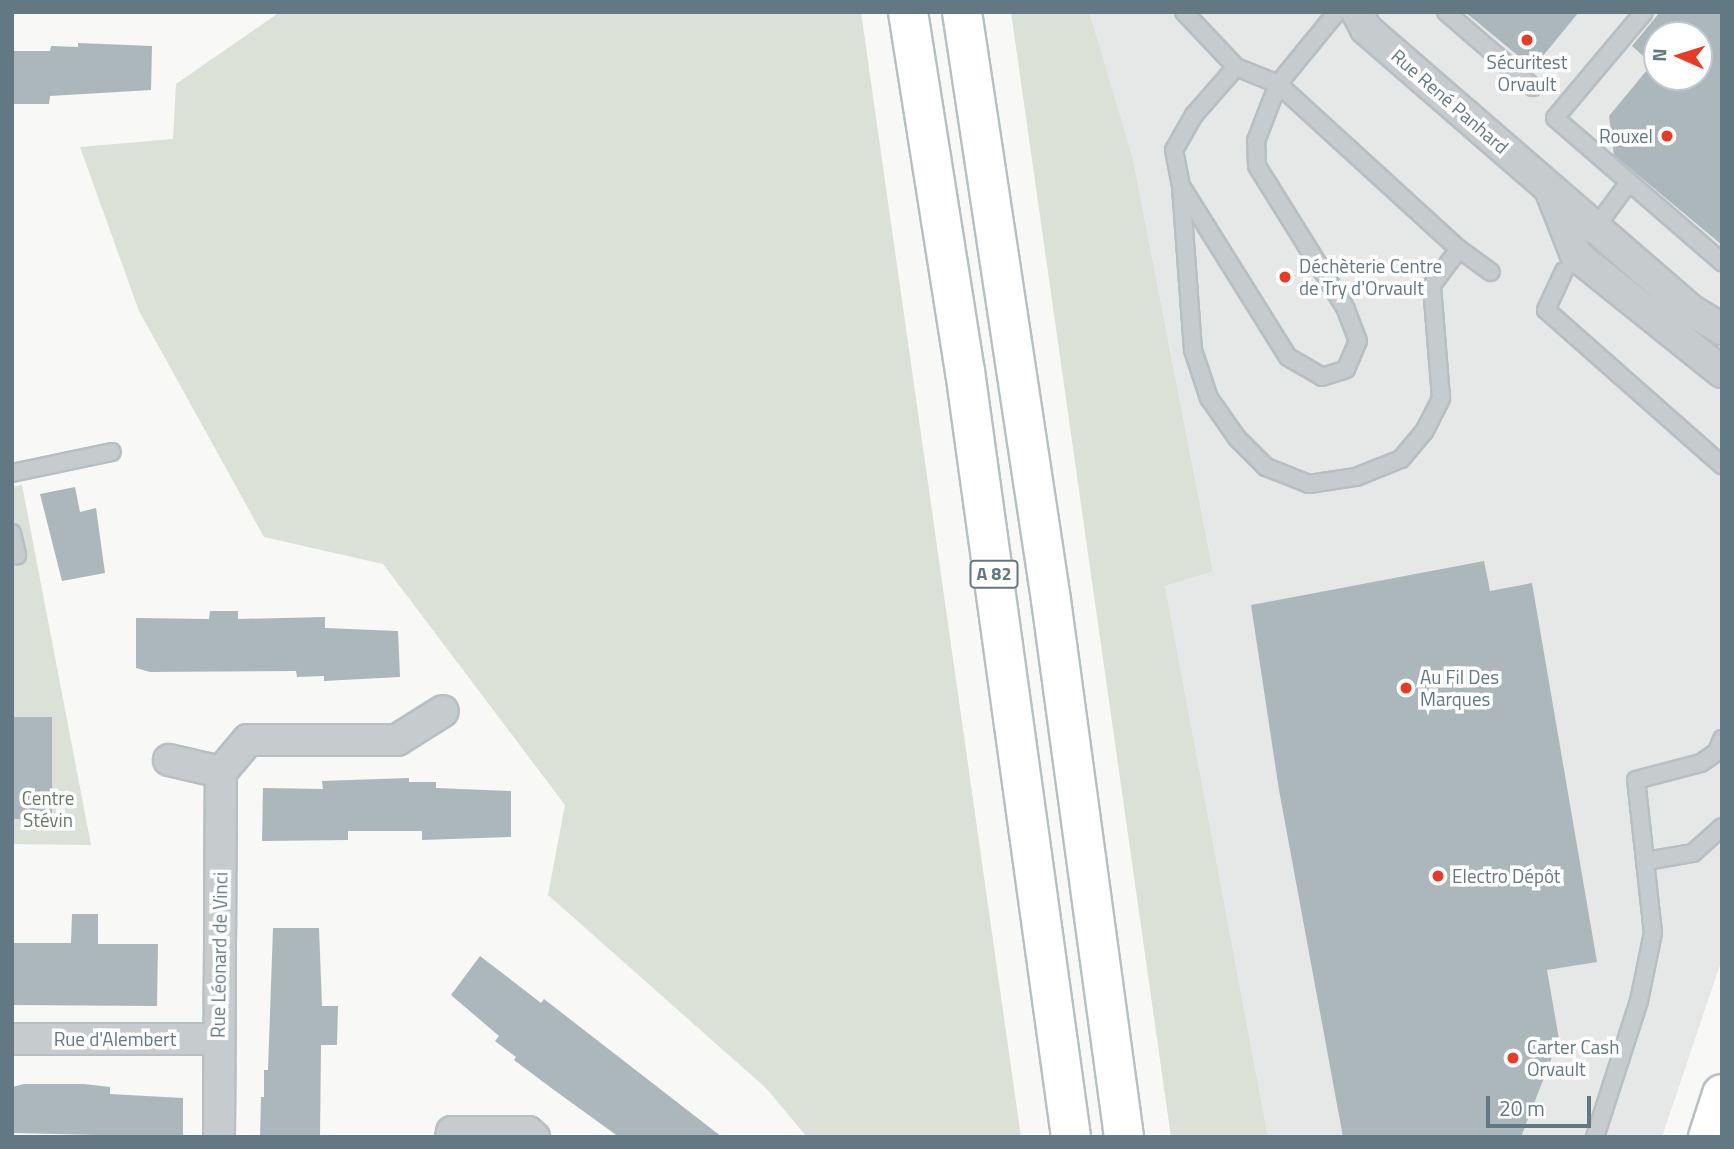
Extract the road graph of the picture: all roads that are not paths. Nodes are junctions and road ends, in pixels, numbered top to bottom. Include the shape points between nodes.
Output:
1 (908, 12) edge
2 (962, 12) edge
3 (1184, 12) edge
4 (1337, 12) edge
5 (1357, 12) edge
6 (1446, 12) edge
7 (1644, 12) edge
8 (1236, 66) junction
9 (1278, 84) junction
10 (1533, 87) dead end
11 (1629, 182) junction
12 (1548, 186) junction
13 (1181, 187) junction
14 (1596, 227) junction
15 (1459, 249) junction
16 (1722, 262) edge
17 (1570, 263) junction
18 (1491, 272) dead end
19 (1722, 330) edge
20 (1722, 372) edge
21 (112, 452) dead end
22 (1722, 465) edge
23 (12, 472) edge
24 (12, 533) edge
25 (17, 555) dead end
26 (443, 711) dead end
27 (1722, 739) edge
28 (169, 760) dead end
29 (221, 772) junction
30 (1722, 827) edge
31 (1646, 861) junction
32 (12, 1039) edge
33 (218, 1039) junction
34 (1722, 1094) edge
35 (219, 1137) edge
36 (451, 1137) edge
37 (534, 1137) edge
38 (1071, 1137) edge
39 (1124, 1137) edge
40 (1595, 1137) edge
41 (1708, 1137) edge

1 - 38 main road, A 82 via 965,371
2 - 39 main road, A 82 via 1045,560
3 - 8 lane
4 - 9 lane
5 - 12 street, Rue René Panhard via 1366,29
6 - 10 lane
7 - 11 lane via 1555,118
8 - 9 lane
8 - 13 lane via 1194,115 1174,150
9 - 13 lane via 1256,141 1257,166 1346,309 1358,341 1346,369 1322,377 1288,357
9 - 15 lane
11 - 14 lane
11 - 16 lane
12 - 14 street, Rue René Panhard
12 - 17 street, Rue René Panhard
13 - 15 lane via 1193,349 1209,398 1237,438 1266,467 1310,484 1356,477 1401,459 1424,432 1441,398 1432,285
14 - 17 street
14 - 19 street, Rue René Panhard via 1692,311
15 - 18 lane
17 - 20 street, Rue René Panhard
17 - 22 lane via 1546,310
21 - 23 lane
24 - 25 lane
26 - 29 street via 397,740 248,740
27 - 31 lane via 1717,752 1701,763 1636,780
28 - 29 street
29 - 33 street, Rue Léonard de Vinci
30 - 31 lane via 1693,853
31 - 40 lane via 1653,933 1639,1001
32 - 33 street, Rue d'Alembert
33 - 35 street, Rue Léonard de Vinci
34 - 41 main road
36 - 37 street via 452,1132 528,1132

